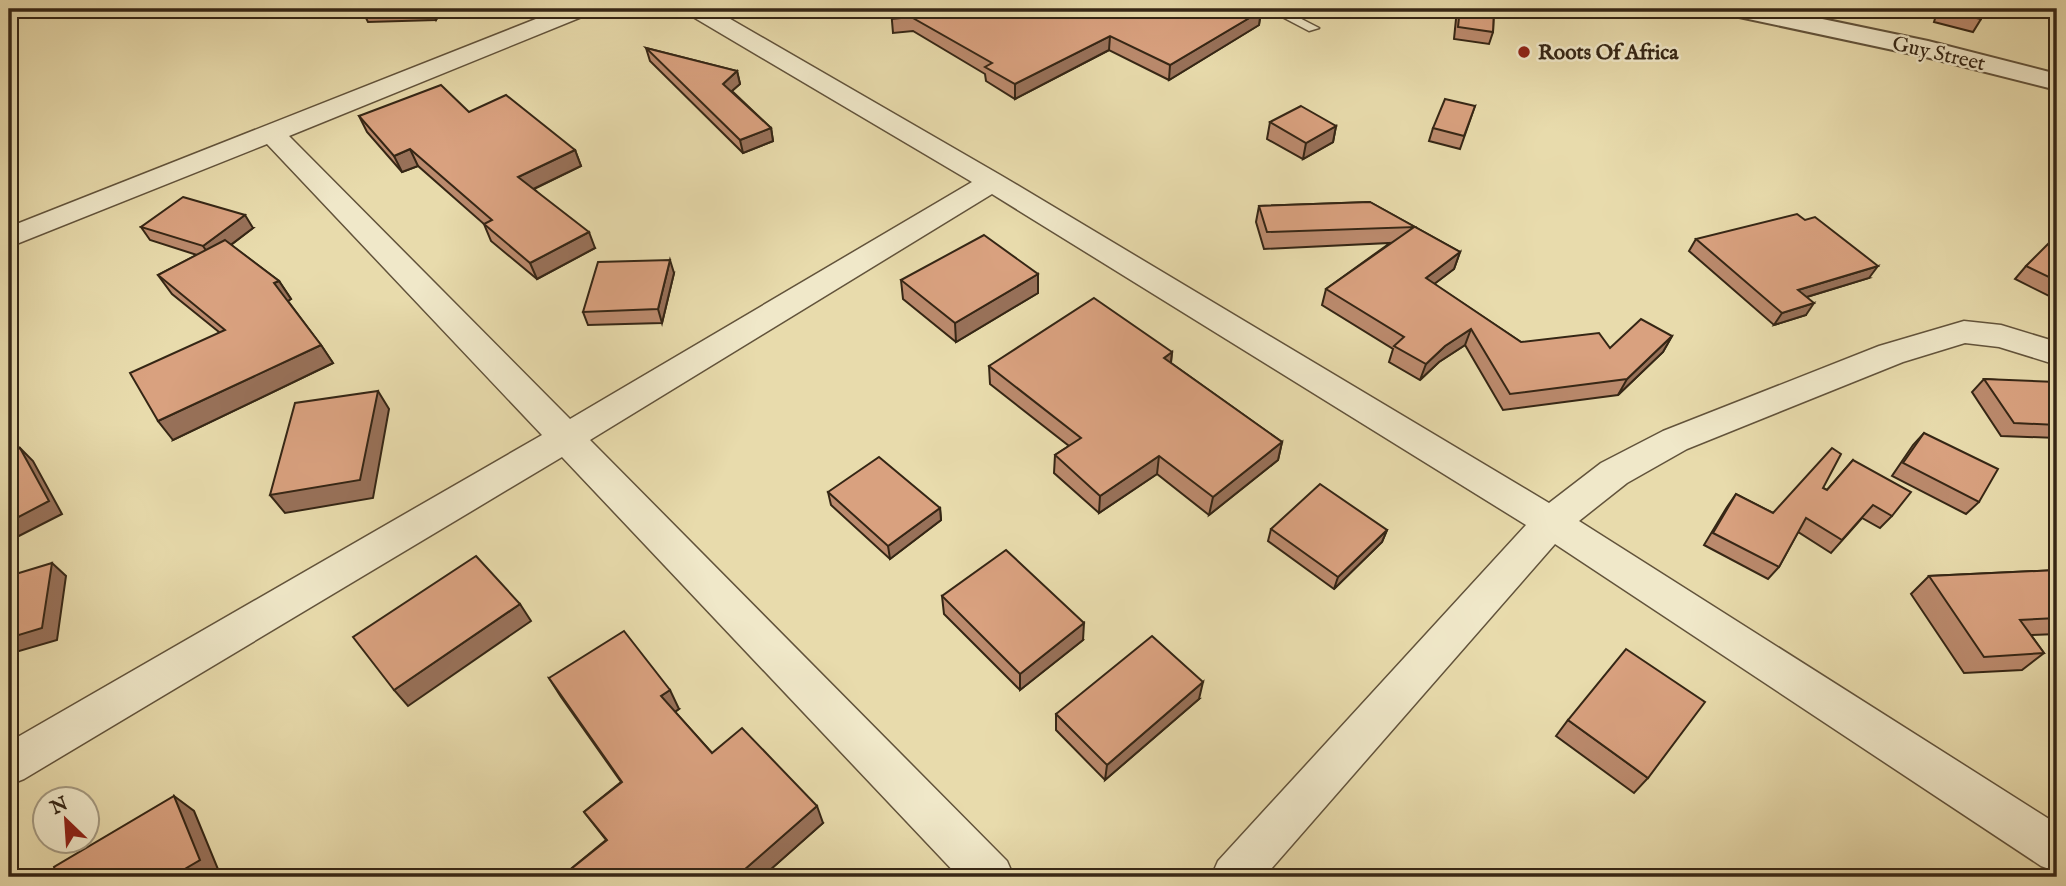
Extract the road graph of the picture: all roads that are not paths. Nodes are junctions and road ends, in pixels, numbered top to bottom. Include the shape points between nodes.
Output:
1 (580, 9) edge
2 (696, 9) edge
3 (1273, 9) edge
4 (1739, 9) edge
5 (1313, 28) dead end
6 (2057, 82) edge
7 (272, 134) junction
8 (992, 182) junction
9 (9, 238) edge
10 (2057, 355) edge
11 (564, 439) junction
12 (1551, 522) junction
13 (9, 765) edge
14 (2057, 849) edge
15 (991, 877) edge
16 (1234, 877) edge

1 - 7 street
2 - 8 street
3 - 5 lane
4 - 6 street, Guy Street
7 - 9 street
7 - 11 street
8 - 11 street
8 - 12 street
10 - 12 street via 2001,336 1964,332 1891,354 1675,440 1614,473
11 - 13 street
11 - 15 street
12 - 14 street
12 - 16 street

